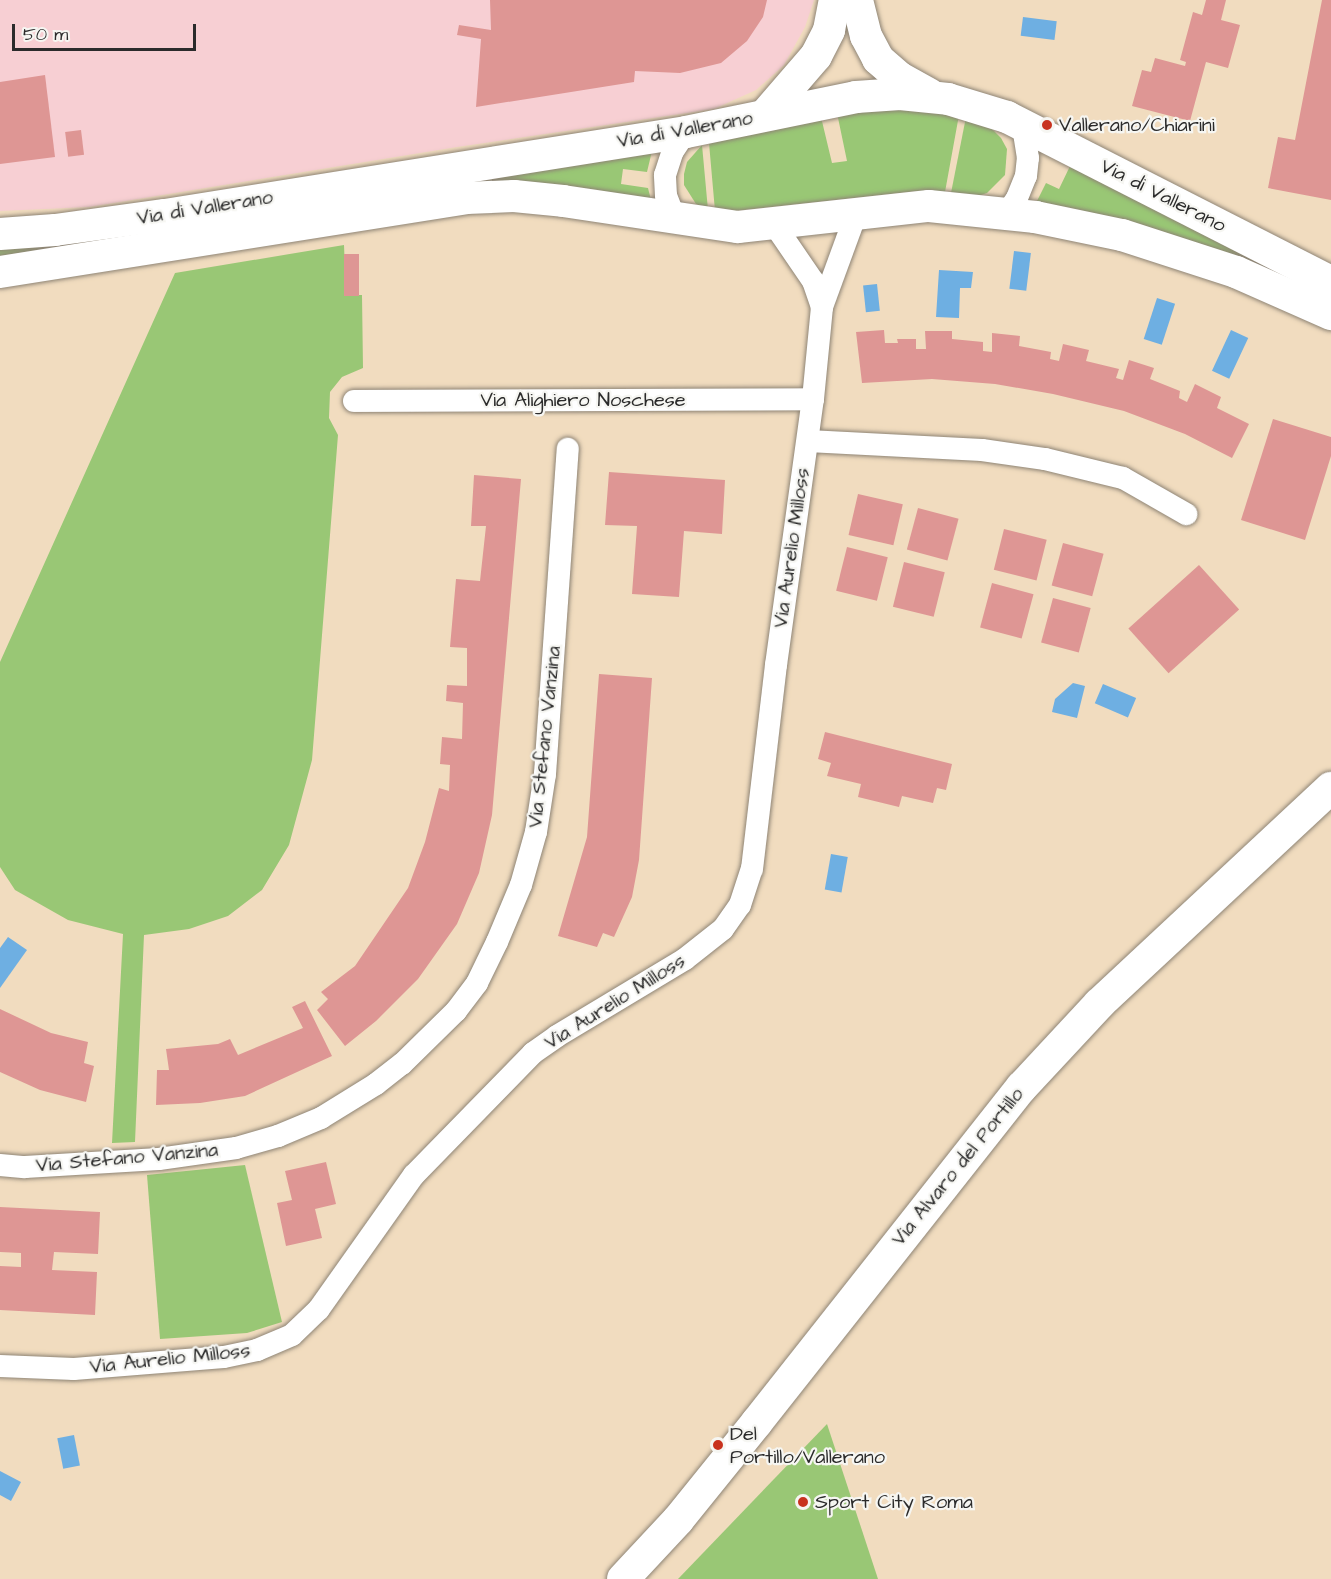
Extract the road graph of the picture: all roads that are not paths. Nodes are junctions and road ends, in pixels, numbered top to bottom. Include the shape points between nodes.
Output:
1 (835, 0) edge
2 (857, 0) edge
3 (935, 98) junction
4 (765, 115) junction
5 (1023, 125) junction
6 (687, 132) junction
7 (1007, 213) junction
8 (856, 214) junction
9 (675, 219) junction
10 (774, 224) junction
11 (0, 234) edge
12 (0, 272) edge
13 (1331, 282) edge
14 (822, 307) junction
15 (1331, 314) edge
16 (813, 399) junction
17 (354, 401) dead end
18 (808, 441) junction
19 (568, 449) dead end
20 (1186, 514) dead end
21 (1331, 788) edge
22 (0, 1165) edge
23 (0, 1366) edge
24 (623, 1579) edge

1 - 4 street via 829,30 816,56
2 - 3 street via 866,36 878,59 907,83
3 - 4 street, Via di Vallerano via 869,95
3 - 5 street, Via di Vallerano via 982,107
4 - 6 street, Via di Vallerano
5 - 7 street via 1028,158 1026,176
5 - 13 street, Via di Vallerano
6 - 9 street via 673,151 665,174 666,196
6 - 11 street, Via di Vallerano via 165,215
7 - 8 street, Via di Vallerano via 929,206
7 - 15 street, Via di Vallerano via 1086,226 1151,243 1236,272
8 - 10 street, Via di Vallerano
8 - 14 street, Via Aurelio Milloss
9 - 10 street, Via di Vallerano via 738,227
9 - 12 street, Via di Vallerano via 554,200 514,196 466,198
10 - 14 street, Via Aurelio Milloss via 813,281
14 - 16 street, Via Aurelio Milloss
16 - 17 street, Via Alighiero Noschese
16 - 18 street, Via Aurelio Milloss
18 - 20 street via 982,450 1045,459 1123,478
18 - 23 street, Via Aurelio Milloss via 752,869 740,904 723,929 685,959 533,1053 414,1175 319,1309 292,1335 257,1350 224,1357 74,1369
19 - 22 street, Via Stefano Vanzina via 545,774 536,832 497,942 477,983 456,1011 376,1084 321,1118 278,1137 236,1148 159,1159
21 - 24 street, Via Alvaro del Portillo via 1099,1004 1029,1079 678,1520

